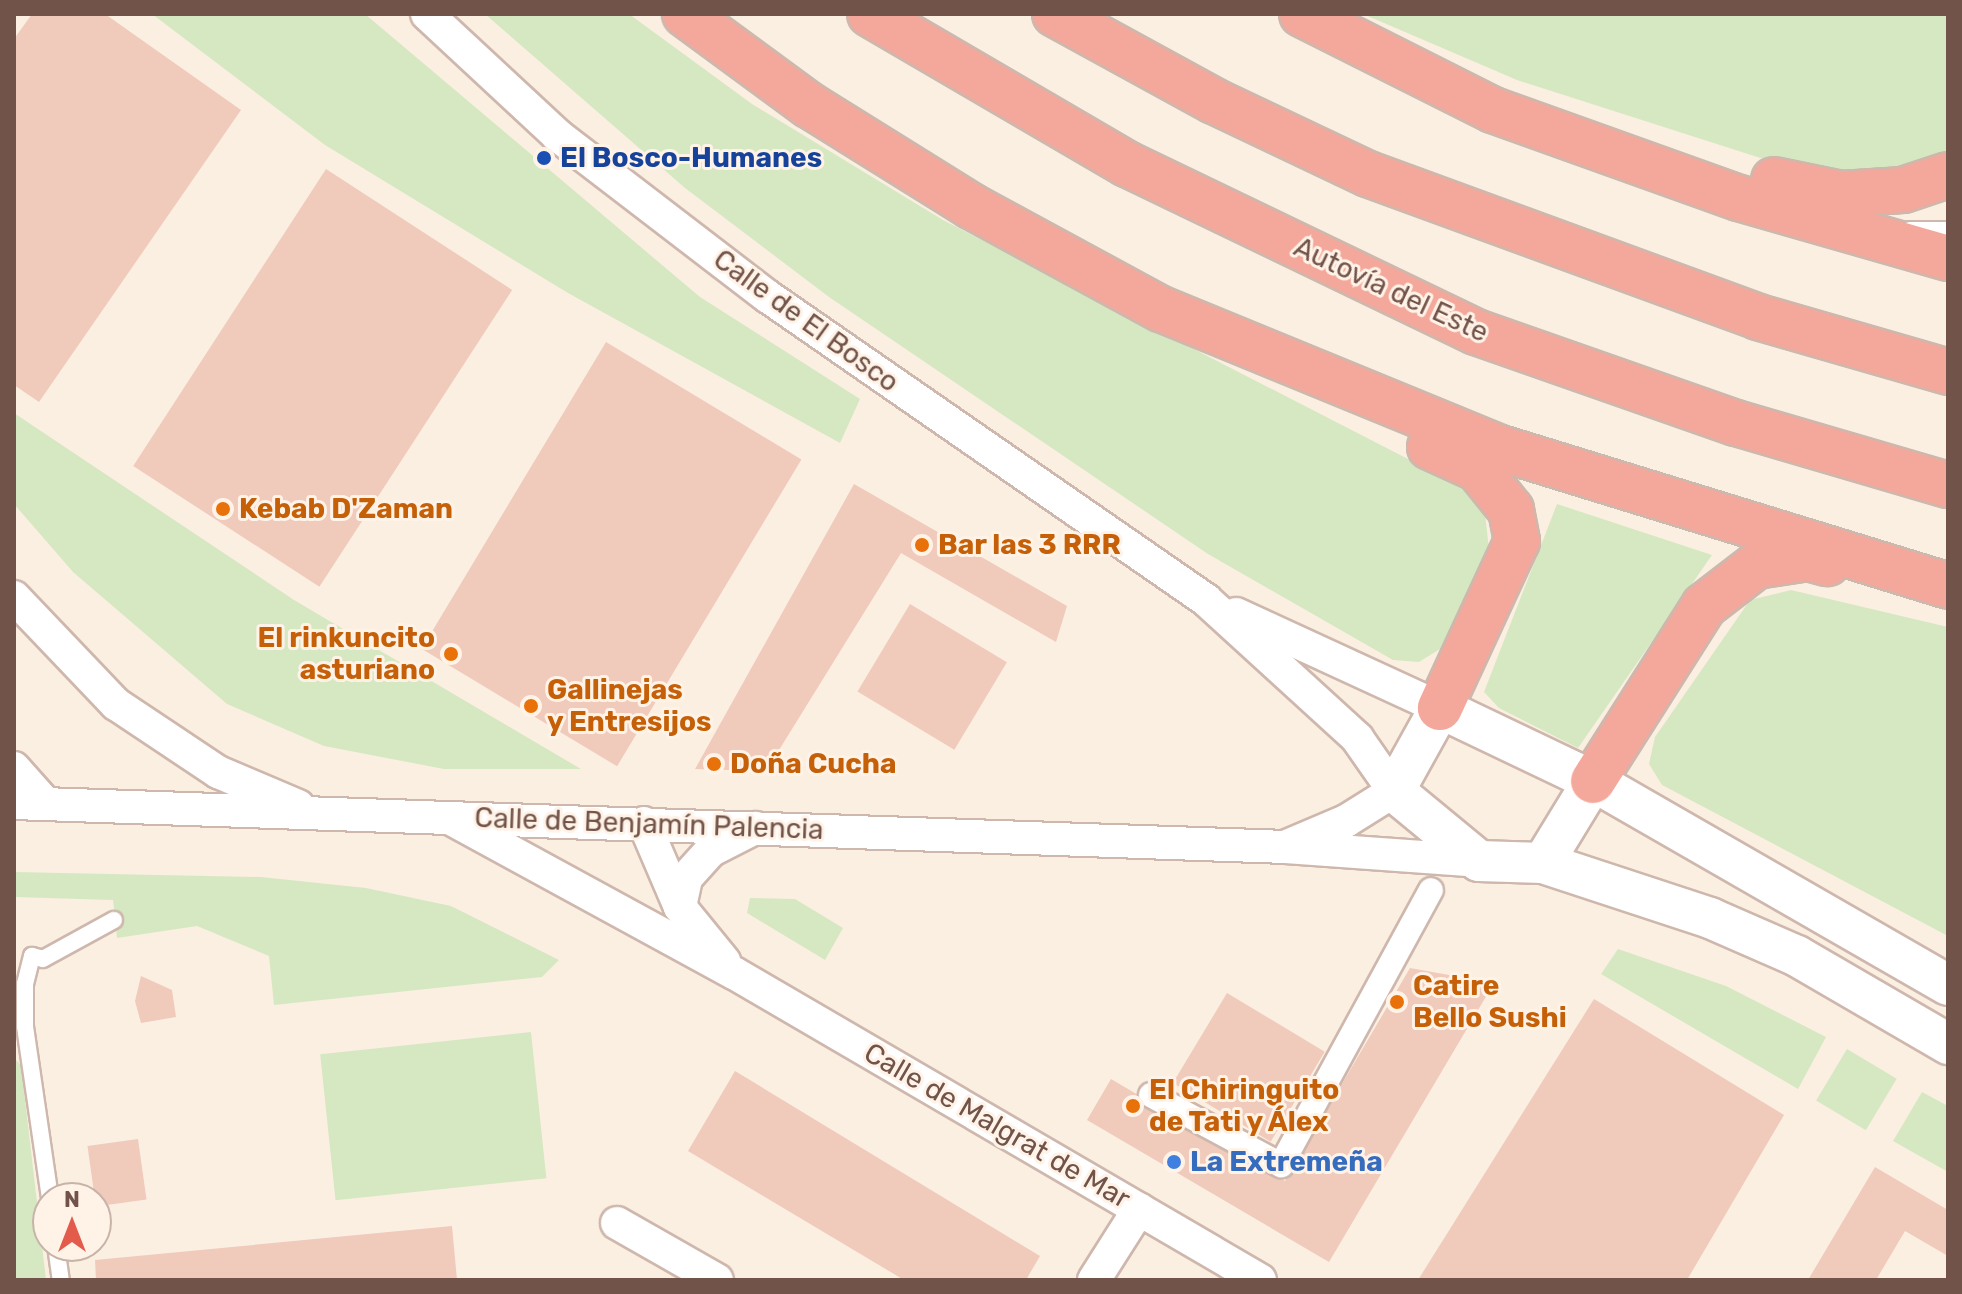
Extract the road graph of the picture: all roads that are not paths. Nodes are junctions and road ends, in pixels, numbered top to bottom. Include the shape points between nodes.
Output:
1 (427, 14) edge
2 (685, 14) edge
3 (870, 14) edge
4 (1055, 14) edge
5 (1302, 14) edge
6 (1493, 110) junction
7 (1948, 175) edge
8 (1854, 230) junction
9 (1948, 230) edge
10 (1948, 258) edge
11 (1161, 309) junction
12 (1948, 372) edge
13 (1948, 485) edge
14 (1948, 586) edge
15 (1948, 593) edge
16 (14, 597) edge
17 (1206, 600) junction
18 (1440, 708) junction
19 (14, 768) edge
20 (1593, 781) junction
21 (1394, 791) junction
22 (14, 803) edge
23 (46, 804) junction
24 (315, 813) junction
25 (449, 818) junction
26 (644, 823) junction
27 (758, 827) junction
28 (1284, 847) junction
29 (1479, 861) junction
30 (1543, 863) junction
31 (1431, 890) dead end
32 (680, 907) junction
33 (114, 920) dead end
34 (734, 973) junction
35 (1948, 985) edge
36 (19, 1026) edge
37 (1948, 1044) edge
38 (1151, 1095) dead end
39 (47, 1182) edge
40 (1139, 1209) junction
41 (617, 1223) dead end
42 (717, 1280) edge
43 (1094, 1280) edge
44 (1260, 1280) edge

1 - 17 street, Calle de El Bosco via 557,135 767,296
2 - 11 highway via 809,105 944,189
3 - 13 highway, Autovía del Este via 1127,164 1476,332 1736,423
4 - 12 highway via 1214,101 1368,174 1758,317
5 - 6 highway
6 - 7 highway via 1841,194 1903,190
6 - 8 highway via 1739,198
8 - 9 lane
8 - 10 highway
11 - 14 highway via 1497,447
11 - 18 highway via 1364,418 1478,469 1511,510 1517,541
15 - 20 highway via 1808,558 1756,566 1704,606
16 - 24 street via 116,704 218,772
17 - 18 street, Calle de El Bosco
17 - 21 street, Calle de El Bosco via 1357,738
18 - 20 street
18 - 21 street, Calle de Benjamín Palencia
19 - 23 street
20 - 30 street
20 - 35 street
21 - 28 street, Calle de Benjamín Palencia via 1346,821
21 - 29 street
22 - 23 street, Calle de Benjamín Palencia
23 - 24 street, Calle de Benjamín Palencia
24 - 25 street, Calle de Benjamín Palencia
25 - 26 street, Calle de Benjamín Palencia
25 - 34 street, Calle de Malgrat de Mar
26 - 27 street, Calle de Benjamín Palencia
26 - 32 street
27 - 28 street, Calle de Benjamín Palencia
27 - 32 street via 710,851 686,878
28 - 29 street, Calle de Benjamín Palencia
29 - 30 street, Calle de Benjamín Palencia
30 - 37 street, Calle de Benjamín Palencia via 1603,878 1797,956
31 - 38 street via 1281,1165
32 - 34 street
33 - 36 lane via 43,959 32,956
34 - 40 street, Calle de Malgrat de Mar
36 - 39 lane
40 - 43 street
40 - 44 street, Calle de Malgrat de Mar
41 - 42 street

